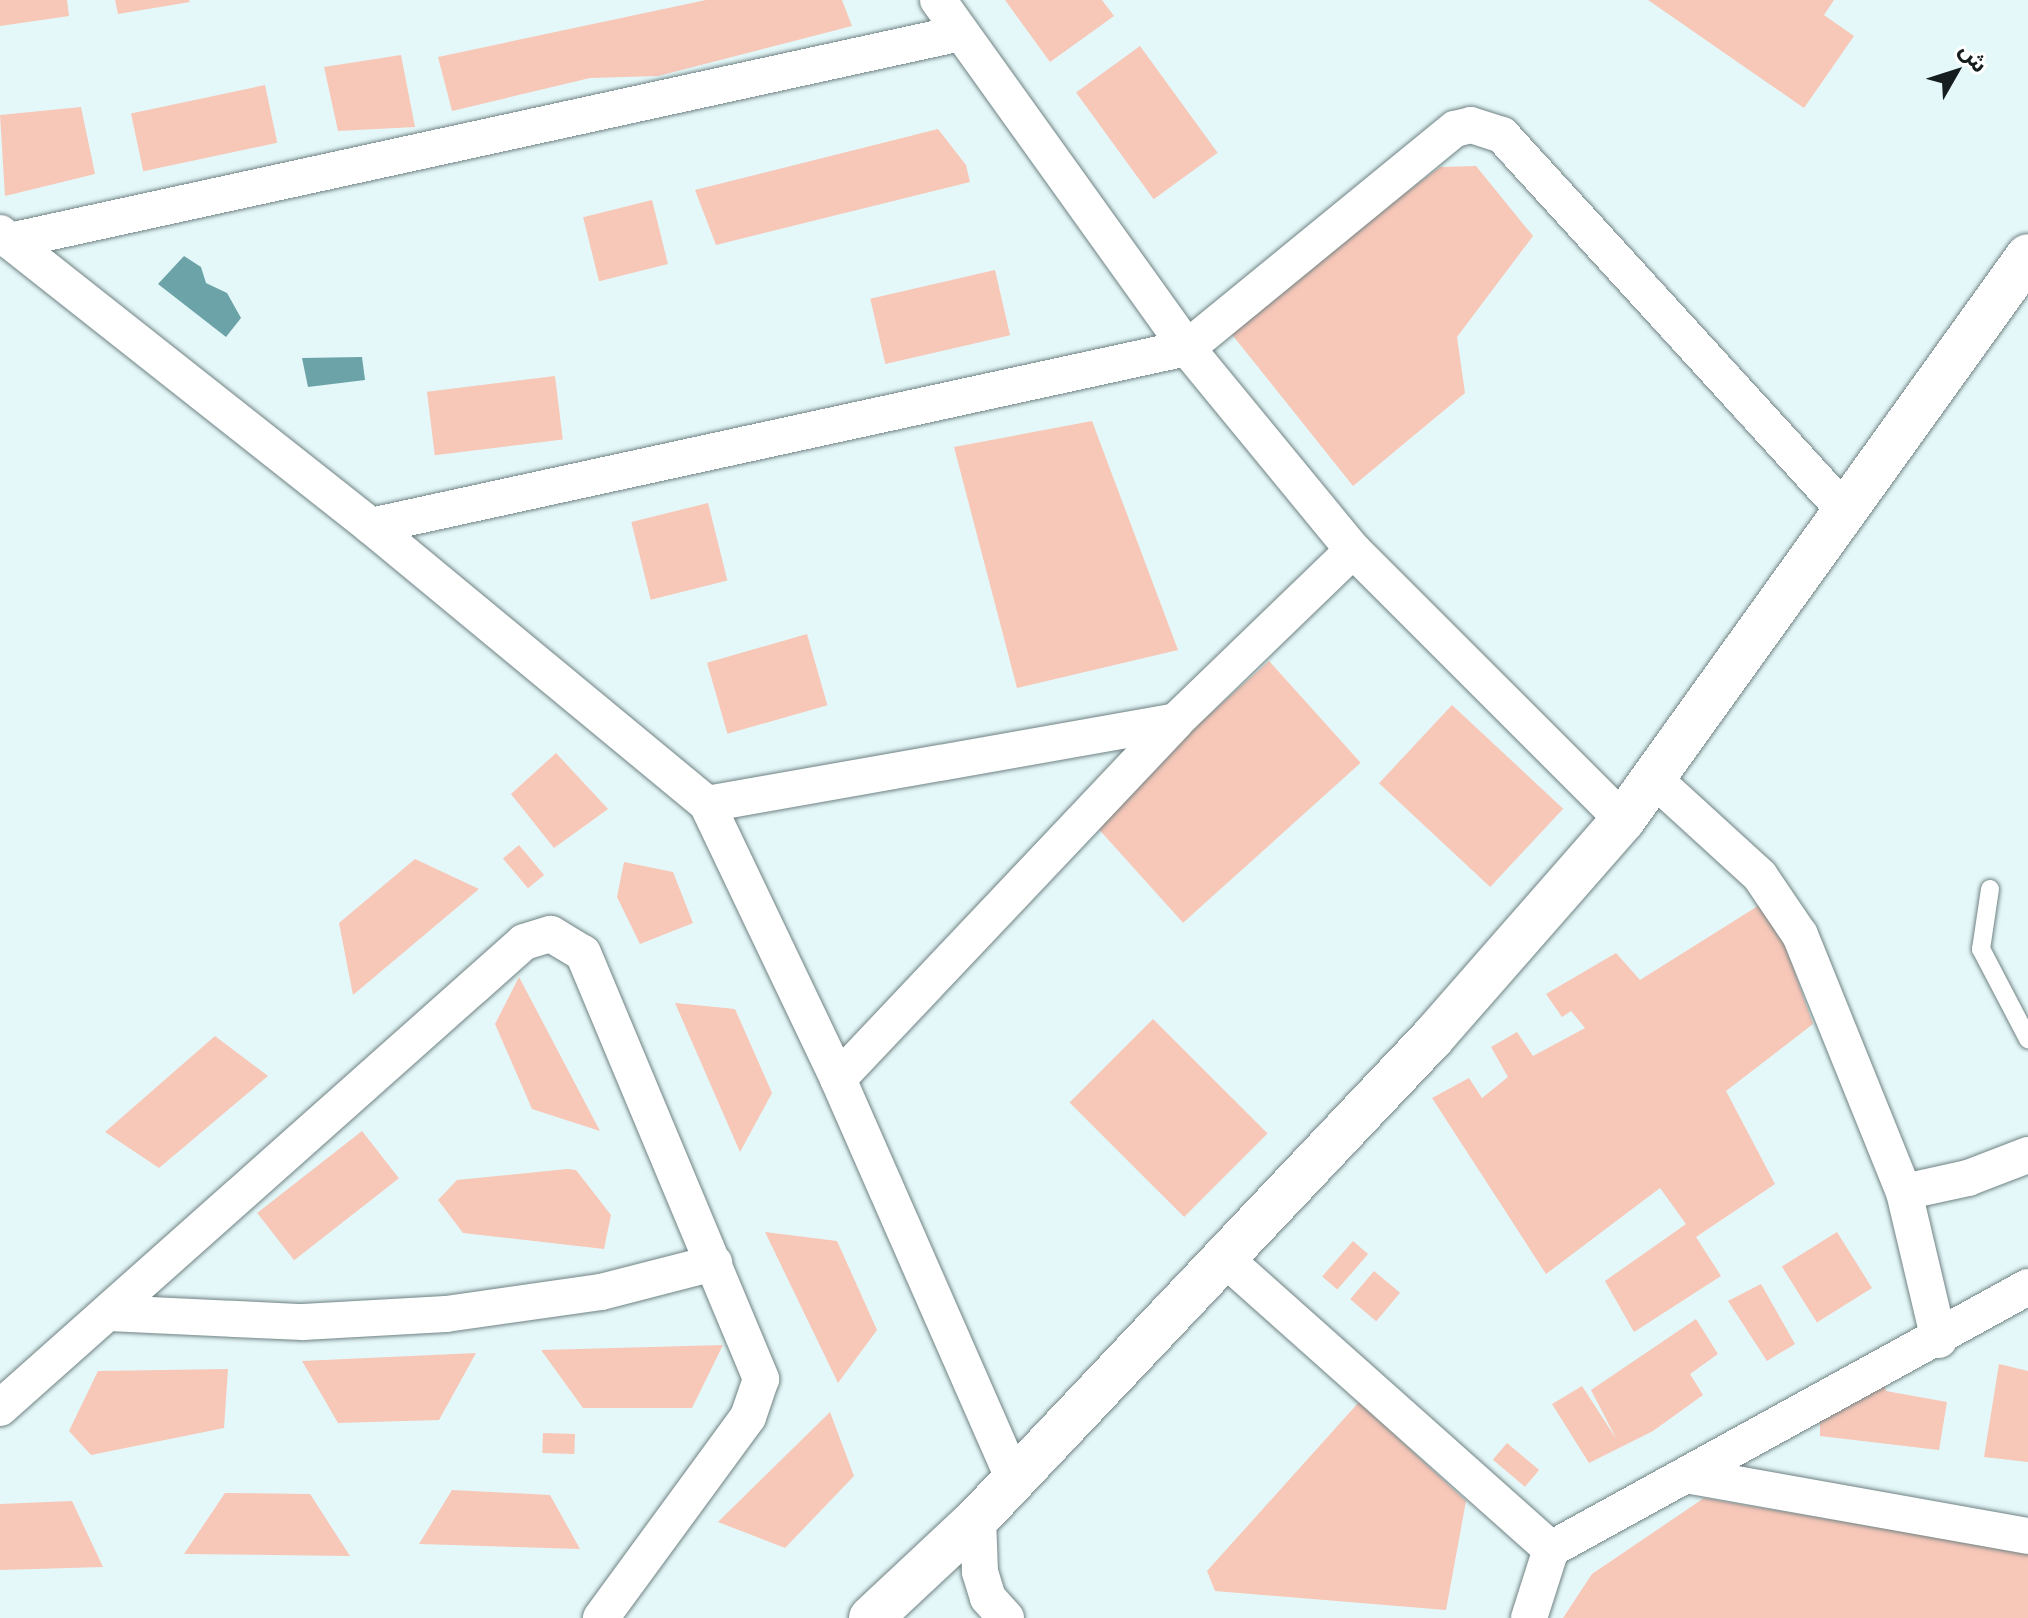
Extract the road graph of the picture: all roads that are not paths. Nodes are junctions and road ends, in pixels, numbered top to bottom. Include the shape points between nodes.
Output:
1 (938, 0) edge
2 (961, 33) junction
3 (5, 237) edge
4 (2028, 256) edge
5 (1187, 348) junction
6 (1846, 512) junction
7 (371, 526) junction
8 (1353, 550) junction
9 (1176, 721) junction
10 (1655, 780) junction
11 (707, 804) junction
12 (1623, 820) junction
13 (1990, 889) dead end
14 (2028, 1039) edge
15 (838, 1079) junction
16 (2028, 1155) edge
17 (1904, 1192) junction
18 (1223, 1257) junction
19 (714, 1263) junction
20 (2028, 1287) edge
21 (109, 1313) junction
22 (1939, 1340) junction
23 (0, 1408) edge
24 (1691, 1476) junction
25 (1014, 1479) junction
26 (978, 1518) junction
27 (2028, 1536) edge
28 (1551, 1549) junction
29 (888, 1609) edge
30 (601, 1618) edge
31 (1006, 1618) edge
32 (1529, 1618) edge

1 - 2 street
2 - 3 street
2 - 5 street
3 - 7 street
4 - 6 street
5 - 6 street via 1455,129 1487,127 1507,141
5 - 7 street
5 - 8 street
6 - 10 street
7 - 11 street
8 - 9 street
8 - 12 street
9 - 11 street
9 - 15 street
10 - 12 street
10 - 17 street via 1760,876 1800,935
11 - 15 street
12 - 18 street via 1433,1037
13 - 14 lane via 1981,949
15 - 25 street
16 - 17 street via 1968,1178
17 - 22 street
18 - 25 street
18 - 28 street
19 - 21 street via 601,1292 446,1314 303,1322
19 - 21 street via 583,953 551,934 524,942 287,1146
19 - 30 street via 757,1359 759,1397
20 - 22 street
21 - 23 street
22 - 24 street
24 - 27 street
24 - 28 street
25 - 26 street
26 - 29 street
26 - 31 street via 980,1572 988,1598
28 - 32 street

